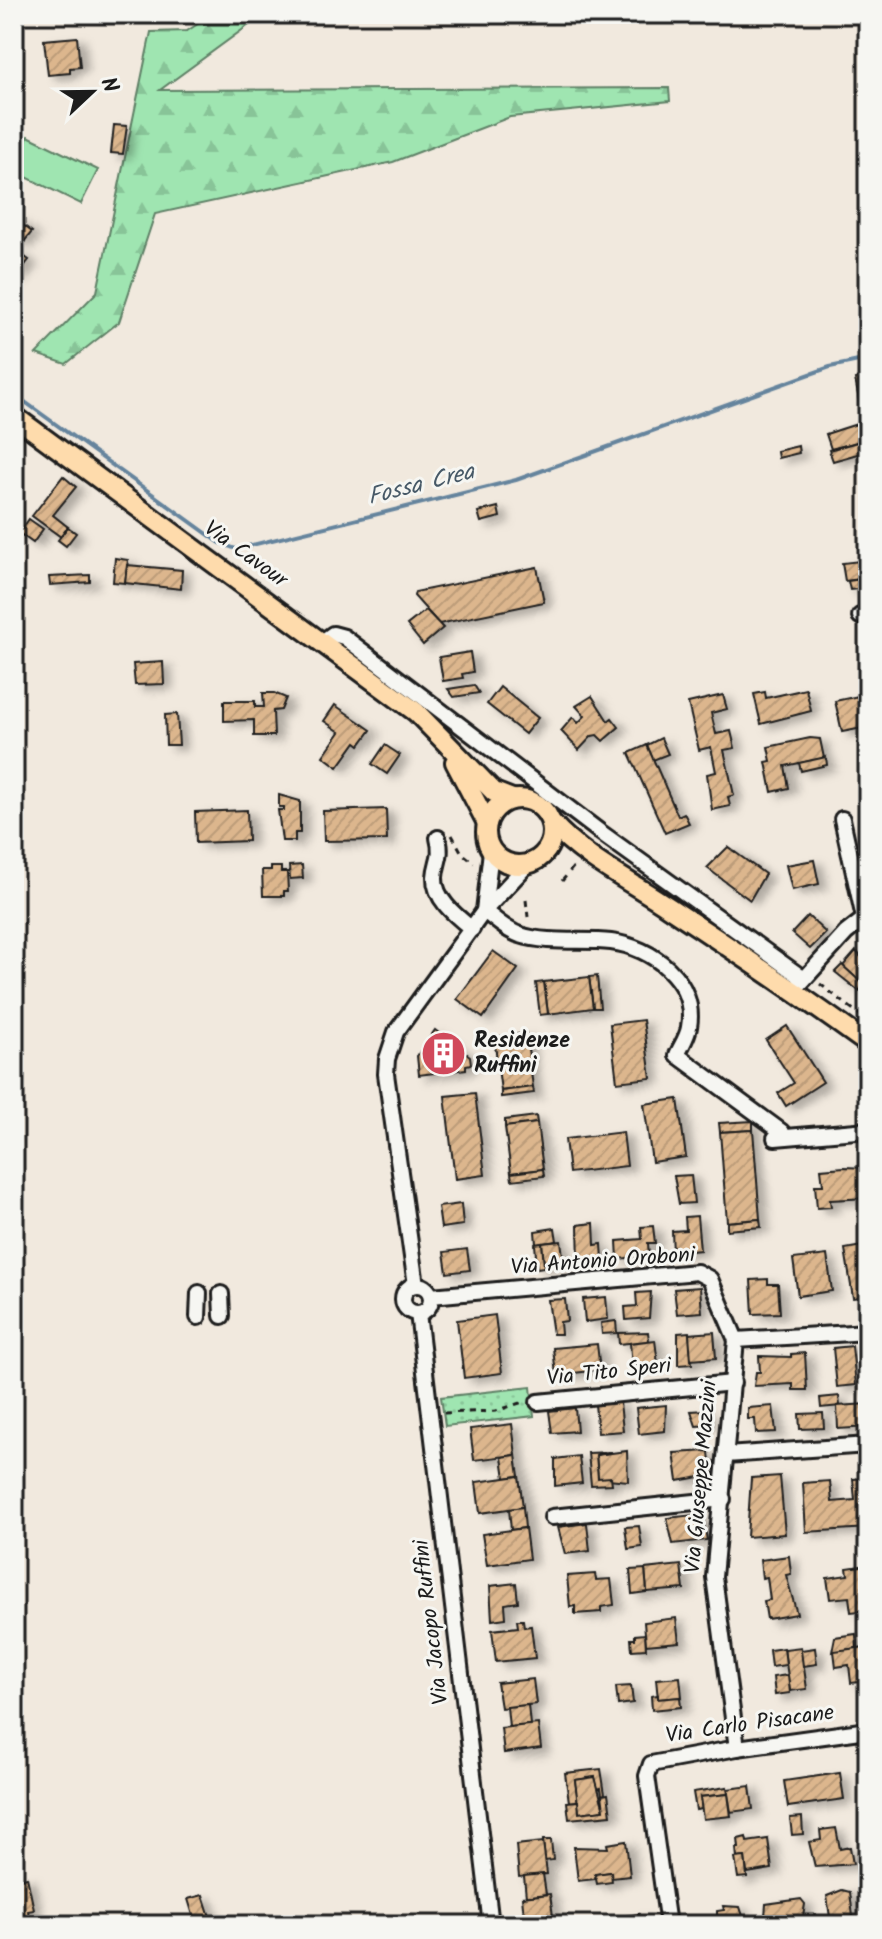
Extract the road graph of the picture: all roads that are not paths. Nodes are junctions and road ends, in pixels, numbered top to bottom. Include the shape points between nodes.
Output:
1 (14, 416) edge
2 (322, 642) junction
3 (444, 737) junction
4 (512, 799) junction
5 (842, 819) dead end
6 (551, 822) junction
7 (487, 823) junction
8 (445, 836) road end
9 (485, 858) junction
10 (534, 861) junction
11 (616, 876) junction
12 (484, 911) junction
13 (866, 917) edge
14 (472, 929) junction
15 (802, 981) junction
16 (868, 1044) edge
17 (868, 1130) edge
18 (416, 1285) junction
19 (199, 1293) dead end
20 (221, 1294) dead end
21 (431, 1296) junction
22 (418, 1313) junction
23 (222, 1316) dead end
24 (198, 1317) dead end
25 (868, 1332) edge
26 (736, 1340) junction
27 (733, 1383) junction
28 (538, 1402) road end
29 (868, 1445) edge
30 (726, 1455) junction
31 (723, 1499) junction
32 (552, 1517) dead end
33 (868, 1730) edge
34 (737, 1748) junction
35 (491, 1925) edge
36 (668, 1925) edge

1 - 2 main road, Via Cavour
2 - 3 main road, Via Cavour
2 - 15 street via 333,634 344,637
3 - 4 main road, Via Cavour via 494,792
3 - 7 main road, Via Cavour
4 - 6 main road via 540,806
4 - 7 main road via 496,808
5 - 13 street
6 - 10 main road via 552,841
6 - 11 main road
7 - 9 main road
8 - 14 street via 435,875 437,889
9 - 10 main road via 507,864
9 - 12 street, Via Jacopo Ruffini
10 - 11 main road via 568,856
10 - 12 street, Via Jacopo Ruffini
11 - 15 main road
12 - 14 street, Via Jacopo Ruffini
12 - 17 street via 522,936 635,947 668,968 681,982 690,1010 689,1029 677,1055 778,1135
13 - 15 street
14 - 18 street, Via Jacopo Ruffini via 396,1032 387,1059
15 - 16 main road
18 - 21 street
18 - 22 street, Via Jacopo Ruffini via 407,1290 404,1301 408,1310
19 - 24 street
20 - 23 street
21 - 22 street via 428,1308
21 - 26 street, Via Antonio Oroboni via 697,1272 710,1279
22 - 35 street, Via Jacopo Ruffini
25 - 26 street
26 - 27 street, Via Giuseppe Mazzini
27 - 28 street, Via Tito Speri
27 - 30 street, Via Giuseppe Mazzini
29 - 30 street
30 - 31 street, Via Giuseppe Mazzini
31 - 32 street
31 - 34 street, Via Giuseppe Mazzini via 715,1594
33 - 34 street, Via Carlo Pisacane
34 - 36 street, Via Carlo Pisacane via 651,1764 647,1776

